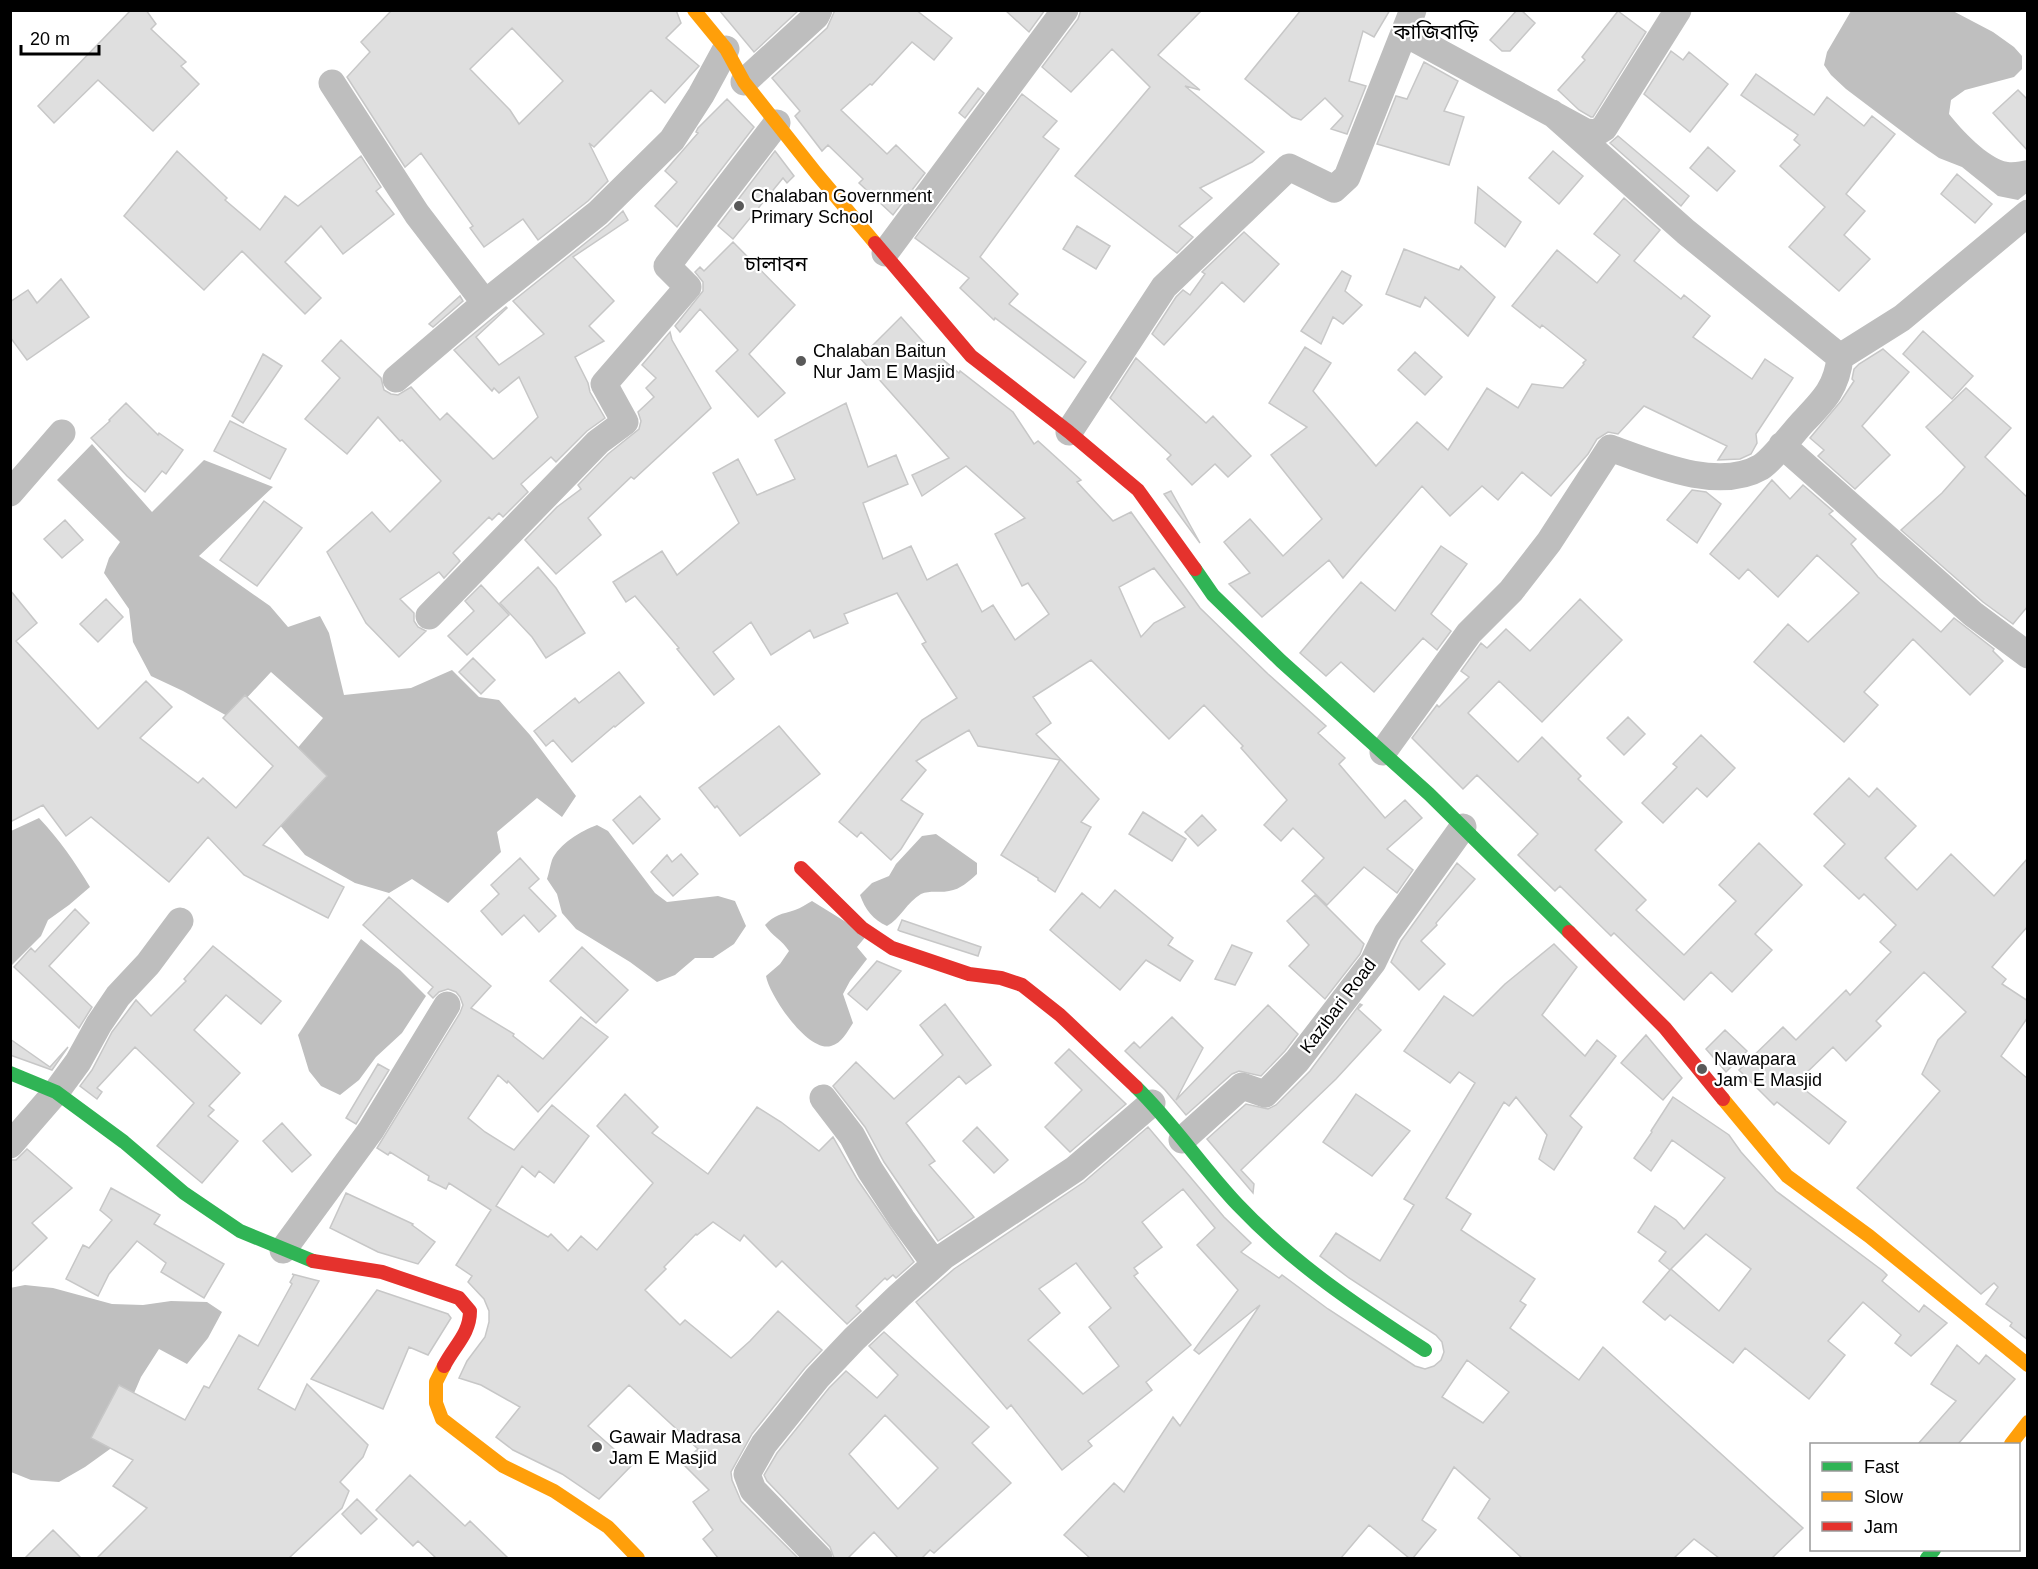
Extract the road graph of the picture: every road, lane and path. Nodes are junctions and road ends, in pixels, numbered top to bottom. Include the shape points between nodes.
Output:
1 (694, 10) edge
2 (819, 10) edge
3 (1065, 10) edge
4 (1678, 10) edge
5 (1409, 22) edge
6 (726, 49) junction
7 (744, 82) junction
8 (332, 83) dead end
9 (1552, 113) junction
10 (777, 123) junction
11 (2028, 213) edge
12 (885, 253) junction
13 (485, 303) junction
14 (1840, 357) junction
15 (396, 379) dead end
16 (1068, 432) junction
17 (62, 433) dead end
18 (1782, 445) junction
19 (10, 493) edge
20 (429, 616) dead end
21 (2028, 655) edge
22 (1383, 752) junction
23 (1462, 827) junction
24 (801, 868) dead end
25 (180, 921) dead end
26 (447, 1005) dead end
27 (10, 1073) edge
28 (56, 1092) junction
29 (823, 1098) dead end
30 (1152, 1103) junction
31 (1182, 1140) junction
32 (10, 1145) edge
33 (283, 1250) junction
34 (935, 1264) junction
35 (1425, 1350) dead end
36 (2028, 1365) edge
37 (2028, 1422) edge
38 (2012, 1443) edge
39 (638, 1558) edge
40 (819, 1558) edge

1 - 6 street
2 - 7 street
3 - 12 street
4 - 9 street via 1605,128 1596,133 1586,132
5 - 9 street
5 - 16 street via 1347,177 1334,189 1289,167 1164,287
6 - 7 street
6 - 13 street via 672,140 598,213
7 - 10 street
8 - 13 street via 417,214
9 - 14 street via 1686,232
10 - 12 street
10 - 20 street via 667,266 688,287 604,384 625,422 598,442
11 - 14 street via 1902,318
12 - 16 street via 971,356
13 - 15 street
14 - 18 street via 1829,393
16 - 22 street via 1138,490 1213,595
17 - 19 street
18 - 21 street via 1973,614
18 - 22 street via 1762,466 1736,476 1710,477 1663,467 1610,448 1549,542 1511,591 1469,633
22 - 23 street
23 - 31 street, Kazibari Road via 1387,933 1373,962 1297,1061 1265,1094 1242,1086
23 - 36 street via 1665,1028 1787,1176 1869,1236
24 - 30 street via 862,928 892,948 969,974 1022,985 1060,1015
25 - 28 street via 118,996
26 - 33 street via 371,1130
27 - 28 street
28 - 32 street
28 - 33 street via 221,1218
29 - 34 street
30 - 31 street
30 - 34 street via 1075,1169
31 - 35 street via 1238,1205 1304,1267
33 - 39 street via 310,1261 382,1272 459,1298 470,1311 470,1322 436,1382 436,1403 442,1419 502,1466 554,1491 608,1527
34 - 40 street via 817,1378 764,1444 747,1474 753,1490
37 - 38 street

